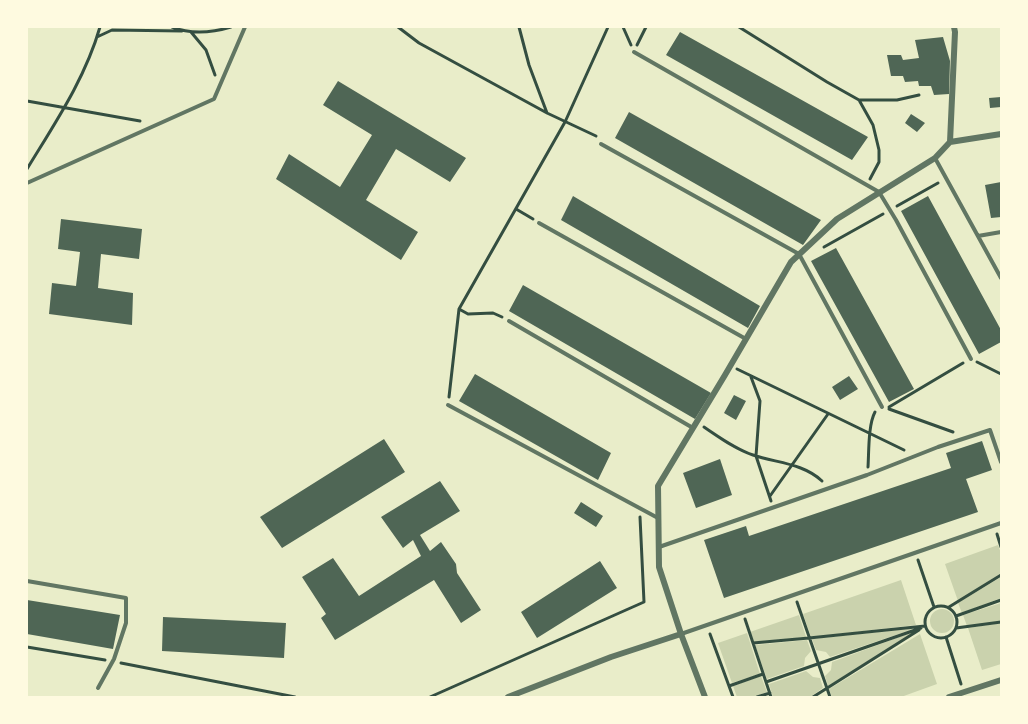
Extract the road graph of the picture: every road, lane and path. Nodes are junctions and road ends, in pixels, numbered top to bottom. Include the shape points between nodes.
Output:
1 (100, 27) edge
2 (172, 27) edge
3 (231, 27) edge
4 (245, 27) edge
5 (399, 27) edge
6 (519, 27) edge
7 (608, 27) edge
8 (623, 27) edge
9 (646, 27) edge
10 (739, 27) edge
11 (954, 27) edge
12 (182, 31) junction
13 (192, 32) junction
14 (97, 37) junction
15 (634, 52) junction
16 (219, 88) junction
17 (919, 95) dead end
18 (860, 100) junction
19 (27, 101) edge
20 (65, 108) junction
21 (548, 113) junction
22 (565, 122) junction
23 (159, 124) junction
24 (1001, 134) edge
25 (950, 142) junction
26 (601, 144) joint
27 (935, 158) junction
28 (27, 169) edge
29 (947, 179) junction
30 (27, 183) edge
31 (867, 185) junction
32 (879, 192) junction
33 (516, 208) junction
34 (890, 210) junction
35 (540, 223) joint
36 (1001, 232) edge
37 (978, 236) junction
38 (799, 254) junction
39 (804, 264) junction
40 (1001, 278) edge
41 (459, 309) junction
42 (509, 321) joint
43 (746, 339) junction
44 (971, 359) junction
45 (730, 366) junction
46 (1001, 374) edge
47 (750, 375) junction
48 (448, 405) joint
49 (884, 408) junction
50 (828, 414) junction
51 (694, 425) junction
52 (870, 434) junction
53 (966, 437) junction
54 (756, 456) junction
55 (915, 456) junction
56 (1001, 462) edge
57 (792, 465) junction
58 (867, 475) junction
59 (830, 488) junction
60 (770, 496) junction
61 (773, 508) junction
62 (640, 509) junction
63 (658, 519) junction
64 (1001, 524) edge
65 (994, 526) junction
66 (659, 547) junction
67 (1001, 547) edge
68 (915, 553) junction
69 (1001, 575) edge
70 (27, 581) edge
71 (794, 595) junction
72 (1001, 600) edge
73 (934, 607) junction
74 (949, 608) junction
75 (742, 612) junction
76 (956, 616) junction
77 (1001, 622) edge
78 (707, 624) junction
79 (925, 626) junction
80 (956, 628) junction
81 (681, 634) junction
82 (946, 637) junction
83 (809, 638) junction
84 (753, 643) junction
85 (27, 647) edge
86 (112, 662) junction
87 (818, 664) junction
88 (763, 674) junction
89 (1001, 680) edge
90 (766, 682) junction
91 (729, 686) junction
92 (98, 688) dead end
93 (827, 688) junction
94 (964, 692) junction
95 (770, 695) edge
96 (295, 697) edge
97 (430, 697) edge
98 (508, 697) edge
99 (705, 697) edge
100 (733, 697) edge
101 (757, 697) edge
102 (813, 697) edge
103 (830, 697) edge
104 (949, 697) edge

1 - 14 path
2 - 12 path
3 - 13 path
4 - 16 lane
5 - 21 path via 419,43
6 - 21 path
7 - 22 path
8 - 15 path
9 - 15 path
10 - 18 path
11 - 25 street
12 - 13 path
12 - 14 path via 111,30
13 - 16 path via 206,50
14 - 20 path
15 - 31 lane
16 - 23 lane via 214,99
17 - 18 path via 897,100
18 - 31 path via 873,125 879,150 879,162
19 - 20 path
20 - 23 path
20 - 28 path
21 - 22 path
22 - 26 path via 598,137
22 - 33 path
23 - 30 lane
24 - 25 street
25 - 27 street
26 - 38 lane
27 - 29 lane
27 - 32 street
29 - 34 path
29 - 37 lane
31 - 32 lane
32 - 34 lane
32 - 38 street via 837,219
33 - 35 path
33 - 41 path
34 - 39 path via 816,251
34 - 44 lane
35 - 43 lane
36 - 37 lane
37 - 40 lane
38 - 39 lane
38 - 43 street
39 - 49 lane
41 - 42 path via 468,314 493,313
41 - 48 path
42 - 51 lane
43 - 45 street
44 - 46 path
44 - 49 path
45 - 47 path
45 - 51 street
47 - 50 path
47 - 54 path via 760,401
48 - 62 lane
49 - 52 path via 874,414
49 - 53 path
50 - 52 path
50 - 57 path
51 - 54 path
51 - 63 street via 658,486
52 - 55 path
52 - 58 path
53 - 55 lane
53 - 56 lane via 990,430
54 - 57 path
54 - 60 path
55 - 58 lane
57 - 59 path via 804,468
57 - 60 path
58 - 59 lane
59 - 61 lane
60 - 61 path
61 - 66 lane
62 - 63 lane
62 - 97 path via 644,602
63 - 66 street
64 - 65 lane
65 - 67 path
65 - 68 lane
66 - 81 street via 659,567
68 - 71 lane
68 - 73 path
69 - 74 path
70 - 86 lane via 126,597 126,622
71 - 75 lane
71 - 83 path
72 - 76 path
73 - 74 path
73 - 79 path via 925,617
74 - 76 path
75 - 78 lane
75 - 84 path
76 - 80 path
77 - 80 path
78 - 81 lane
78 - 91 path
79 - 82 path via 933,636
79 - 83 path
79 - 87 path
79 - 93 path
80 - 82 path
81 - 98 street
81 - 99 street
82 - 94 path
83 - 84 path
83 - 87 path
84 - 88 path
85 - 86 path
86 - 92 lane
86 - 96 path
87 - 90 path
87 - 93 path
88 - 90 path
88 - 91 path
89 - 94 street
90 - 95 path
91 - 100 path
93 - 102 path
93 - 103 path
94 - 104 street
95 - 101 path

